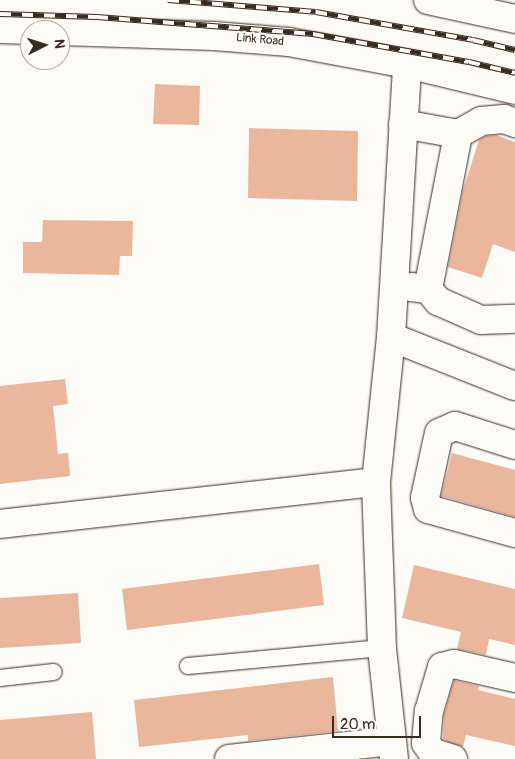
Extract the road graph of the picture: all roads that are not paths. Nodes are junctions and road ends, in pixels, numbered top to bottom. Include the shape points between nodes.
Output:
1 (428, 0) edge
2 (515, 19) edge
3 (0, 29) edge
4 (407, 64) junction
5 (515, 90) edge
6 (515, 123) edge
7 (403, 124) junction
8 (458, 134) junction
9 (394, 284) junction
10 (428, 289) junction
11 (515, 319) edge
12 (391, 337) junction
13 (515, 386) edge
14 (513, 438) edge
15 (376, 482) junction
16 (0, 524) edge
17 (515, 533) edge
18 (382, 648) junction
19 (188, 666) dead end
20 (54, 672) dead end
21 (0, 678) edge
22 (515, 678) edge
23 (429, 711) junction
24 (391, 739) edge
25 (350, 753) edge
26 (286, 756) edge
27 (230, 759) edge
28 (452, 759) edge

1 - 2 street
3 - 4 street, Link Road via 280,41
4 - 5 street, Link Road
4 - 7 street
6 - 8 street via 504,119 481,121
7 - 8 street
7 - 9 street
8 - 10 street
9 - 10 street
9 - 12 street
10 - 11 street via 438,301 481,320
12 - 13 street
12 - 15 street
14 - 17 street via 455,426 439,433 425,498 428,509
15 - 16 street
15 - 18 street
18 - 19 lane
18 - 24 street
20 - 21 lane
22 - 23 street via 454,664 442,667
23 - 24 street
23 - 28 street via 426,743 433,754
24 - 25 street
25 - 26 street
26 - 27 street

